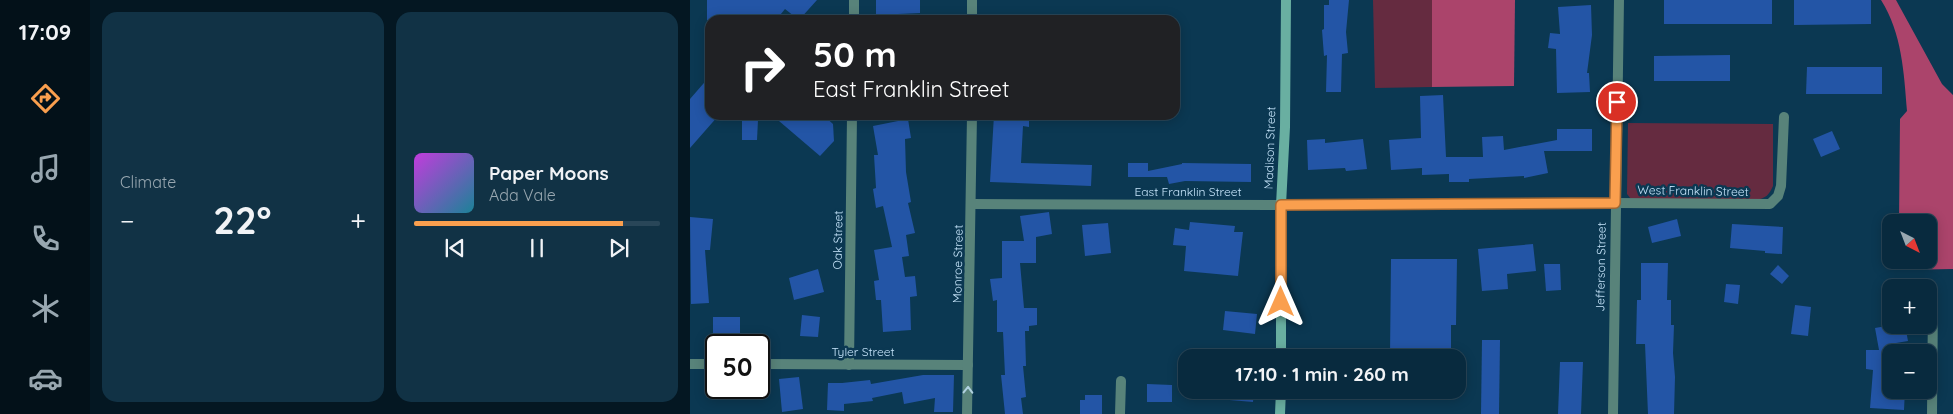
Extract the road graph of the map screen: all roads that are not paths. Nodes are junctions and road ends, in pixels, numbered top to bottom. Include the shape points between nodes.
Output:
1 (854, 0) edge
2 (972, 0) edge
3 (1286, 0) edge
4 (1619, 0) edge
5 (854, 15) edge
6 (972, 15) edge
7 (1784, 117) dead end
8 (852, 120) edge
9 (972, 120) edge
10 (1615, 203) junction
11 (971, 204) junction
12 (1281, 205) junction
13 (1933, 334) edge
14 (1281, 349) edge
15 (690, 364) edge
16 (705, 364) edge
17 (770, 364) edge
18 (849, 365) junction
19 (968, 365) junction
20 (1121, 381) dead end
21 (1281, 399) edge
22 (967, 414) edge
23 (1120, 414) edge
24 (1280, 414) edge
25 (1613, 414) edge
26 (1932, 414) edge

1 - 5 street
2 - 6 street
3 - 12 main road, Madison Street
4 - 10 street, Jefferson Street
7 - 10 street, West Franklin Street via 1781,186 1778,196 1770,204
8 - 18 street, Oak Street
9 - 11 street, Monroe Street
10 - 12 street, East Franklin Street
10 - 25 street, Jefferson Street
11 - 12 street, East Franklin Street
11 - 19 street, Monroe Street
12 - 14 main road, Madison Street
13 - 26 street
15 - 16 street
17 - 18 street, Tyler Street
18 - 19 street, Tyler Street
22 -> 19 street, Monroe Street
20 - 23 street
21 - 24 main road

